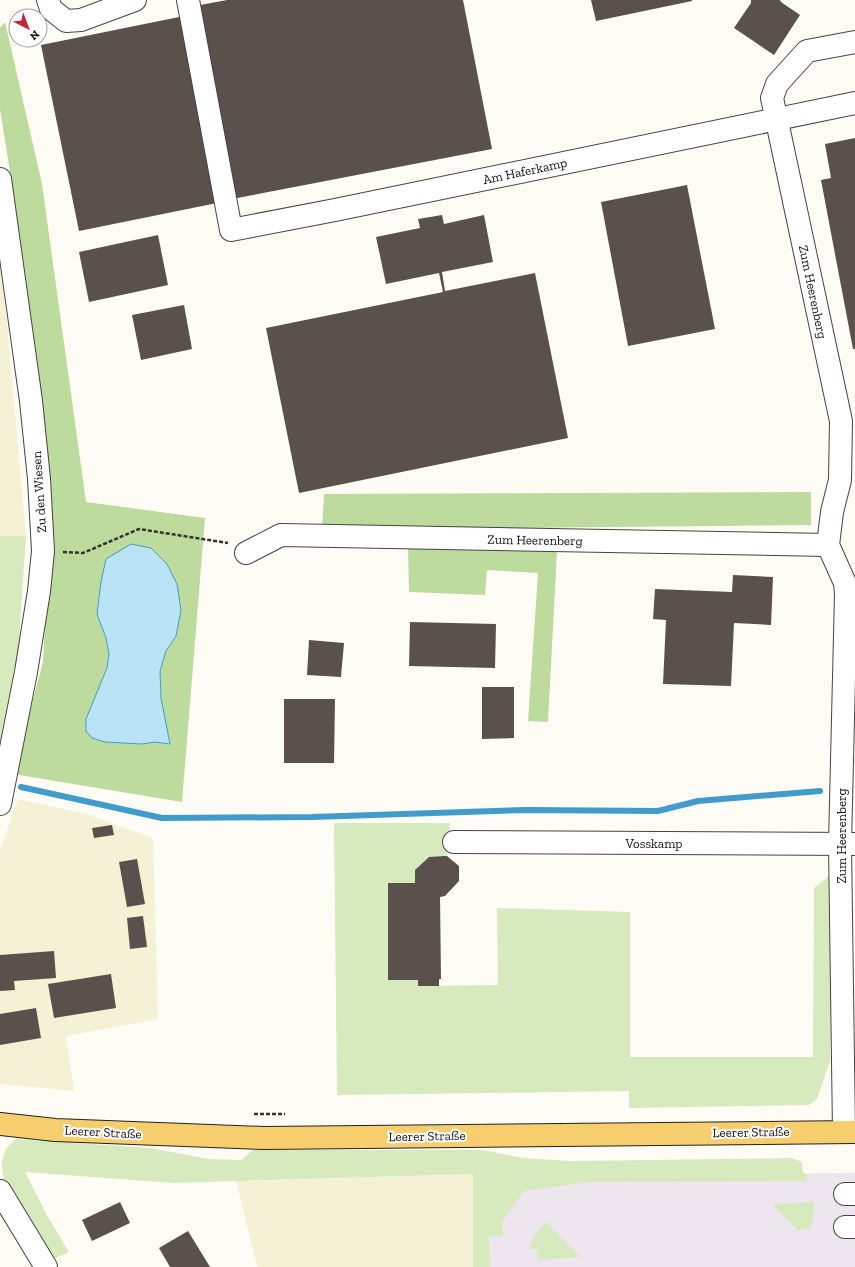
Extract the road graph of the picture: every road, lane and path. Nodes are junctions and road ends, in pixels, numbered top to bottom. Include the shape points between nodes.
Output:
1 (48, 0) edge
2 (135, 0) edge
3 (188, 0) edge
4 (855, 42) edge
5 (855, 103) edge
6 (777, 118) junction
7 (0, 179) edge
8 (828, 545) junction
9 (43, 551) junction
10 (246, 553) joint
11 (0, 804) edge
12 (454, 842) dead end
13 (848, 844) edge
14 (0, 1124) edge
15 (849, 1132) edge
16 (0, 1191) edge
17 (46, 1267) edge

1 - 2 street via 52,9 66,21 81,20
3 - 6 street, Am Haferkamp via 231,230
4 - 6 street, Zum Heerenberg via 807,51 777,84 772,98
5 - 6 street
6 - 8 street, Zum Heerenberg via 841,421 840,480 832,512
7 - 9 street, Zu den Wiesen via 31,401
8 - 10 street, Zum Heerenberg via 281,535
8 - 13 street, Zum Heerenberg via 845,583 846,594
9 - 10 path via 83,554 139,529 229,543
9 - 11 street, Zu den Wiesen via 26,672
12 - 13 street, Vosskamp
13 - 15 street, Zum Heerenberg
14 - 15 main road, Leerer Straße via 55,1130 264,1138
16 - 17 street

